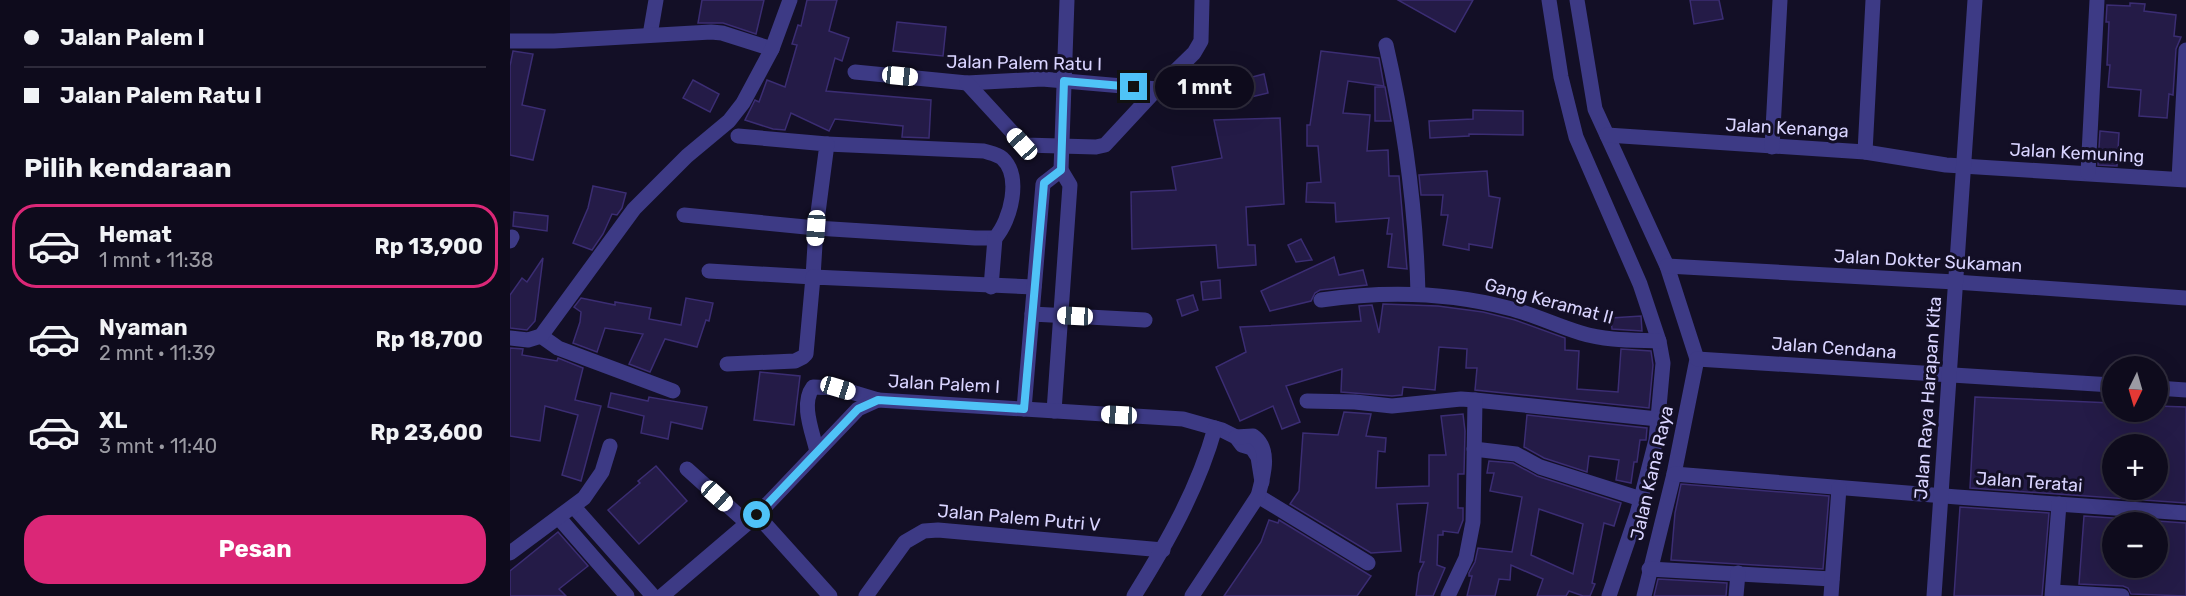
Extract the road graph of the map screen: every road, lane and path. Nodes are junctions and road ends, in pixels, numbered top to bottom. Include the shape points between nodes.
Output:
1 (656, 0) edge
2 (790, 0) edge
3 (1067, 0) edge
4 (1202, 0) edge
5 (1549, 0) edge
6 (1577, 0) edge
7 (1780, 0) edge
8 (1873, 0) edge
9 (1975, 0) edge
10 (2097, 0) edge
11 (650, 35) junction
12 (510, 41) edge
13 (1386, 45) dead end
14 (772, 49) junction
15 (2186, 50) edge
16 (855, 72) dead end
17 (1064, 81) junction
18 (967, 83) junction
19 (1156, 89) junction
20 (1606, 135) junction
21 (738, 136) dead end
22 (827, 144) junction
23 (1063, 145) junction
24 (1772, 147) junction
25 (1865, 152) junction
26 (1965, 166) junction
27 (1061, 170) junction
28 (2088, 173) junction
29 (2182, 180) edge
30 (684, 215) dead end
31 (816, 228) junction
32 (1039, 235) junction
33 (1067, 236) junction
34 (995, 238) junction
35 (1667, 266) junction
36 (709, 271) dead end
37 (813, 277) junction
38 (1955, 282) junction
39 (991, 287) junction
40 (1034, 287) junction
41 (1418, 294) junction
42 (2186, 298) edge
43 (1321, 300) dead end
44 (1032, 314) junction
45 (1061, 315) junction
46 (1145, 320) dead end
47 (541, 336) junction
48 (510, 338) edge
49 (1659, 341) junction
50 (1697, 359) junction
51 (727, 364) dead end
52 (1950, 376) junction
53 (2102, 384) edge
54 (2168, 389) edge
55 (2186, 390) edge
56 (673, 391) dead end
57 (878, 400) junction
58 (1475, 400) junction
59 (1307, 401) dead end
60 (1024, 409) junction
61 (1054, 411) junction
62 (1658, 419) junction
63 (1226, 432) junction
64 (610, 446) dead end
65 (1474, 449) junction
66 (817, 452) junction
67 (687, 469) dead end
68 (1674, 474) junction
69 (1839, 488) junction
70 (1260, 489) junction
71 (1940, 496) junction
72 (1641, 499) junction
73 (2059, 504) junction
74 (574, 507) junction
75 (2186, 513) edge
76 (559, 518) junction
77 (752, 519) junction
78 (1162, 550) junction
79 (510, 553) edge
80 (1368, 563) dead end
81 (1649, 569) junction
82 (1738, 573) junction
83 (1832, 579) junction
84 (2053, 594) edge
85 (627, 596) edge
86 (661, 596) edge
87 (830, 596) edge
88 (866, 596) edge
89 (1134, 596) edge
90 (1192, 596) edge
91 (1449, 596) edge
92 (1609, 596) edge
93 (1644, 596) edge
94 (1736, 596) edge
95 (1831, 596) edge
96 (1934, 596) edge
97 (2122, 596) edge

1 - 11 street
2 - 14 street
3 - 17 street
4 - 19 street via 1201,41 1194,53
5 - 49 street via 1561,77 1576,137 1640,284
6 - 20 street via 1595,109
7 - 24 street
8 - 25 street
9 - 26 street, Jalan Raya Harapan Kita
10 - 28 street
11 - 12 street
11 - 14 street via 722,33
13 - 41 street via 1403,124 1417,248
14 - 47 street via 729,121 634,209
15 - 29 street
16 - 18 street, Jalan Palem Ratu I
17 - 18 street, Jalan Palem Ratu I
17 - 19 street, Jalan Palem Ratu I
17 - 23 street
18 - 23 street via 1024,145
19 - 23 street via 1105,145
20 - 24 street, Jalan Kenanga
20 - 35 street
21 - 22 street
22 - 31 street
22 - 34 street via 984,151 1000,157 1009,166 1013,179 1010,209
23 - 27 street
24 - 25 street, Jalan Kenanga
25 - 26 street, Jalan Kenanga
26 - 28 street, Jalan Kemuning
26 - 38 street, Jalan Raya Harapan Kita
27 - 32 street via 1044,183
27 - 33 street via 1070,185
28 - 29 street, Jalan Kemuning
30 - 31 street
31 - 34 street
31 - 37 street
32 - 33 street
32 - 40 street
33 - 45 street
34 - 39 street
35 - 38 street, Jalan Dokter Sukaman
35 - 50 street
36 - 37 street
37 - 39 street
37 - 51 street via 806,354 795,361
38 - 42 street, Jalan Dokter Sukaman
38 - 52 street, Jalan Raya Harapan Kita
39 - 40 street
40 - 44 street
41 - 43 street, Gang Keramat II
41 - 49 street, Gang Keramat II via 1509,308 1583,334
44 - 45 street
44 - 60 street
45 - 46 street
45 - 61 street
47 - 48 street via 528,340
47 - 56 street via 558,348
49 - 62 street via 1663,363
50 - 52 street, Jalan Cendana
50 - 68 street, Jalan Kana Raya
52 - 53 street, Jalan Cendana
52 - 71 street, Jalan Raya Harapan Kita
54 - 55 street
57 - 60 street, Jalan Palem I
57 - 66 street, Jalan Palem I via 858,409
57 - 66 street, Jalan Palem I via 838,388 813,387 807,404
58 - 59 street via 1392,406
58 - 62 street
58 - 65 street
60 - 61 street, Jalan Palem I
61 - 63 street, Jalan Palem I via 1183,419
62 - 72 street
63 - 70 street, Jalan Palem I via 1252,436 1261,444 1265,456
63 - 78 street via 1209,452
64 - 74 street via 595,484
65 - 72 street via 1516,454 1540,467
65 - 91 street via 1473,522 1466,558
66 - 77 street, Jalan Palem I
67 - 77 street
68 - 69 street, Jalan Teratai
68 - 81 street, Jalan Kana Raya
69 - 71 street, Jalan Teratai
69 - 83 street
70 - 80 street
70 - 90 street
71 - 73 street, Jalan Teratai
71 - 96 street, Jalan Raya Harapan Kita
72 - 92 street
73 - 75 street, Jalan Teratai
73 - 84 street
74 - 76 street
74 - 86 street
76 - 79 street
76 - 85 street
77 - 86 street, Jalan Palem I
77 - 87 street
78 - 88 street, Jalan Palem Putri V via 924,531 905,542
78 - 89 street
81 - 82 street
81 - 93 street, Jalan Kana Raya
82 - 83 street
82 - 94 street
83 - 95 street
84 - 97 street

